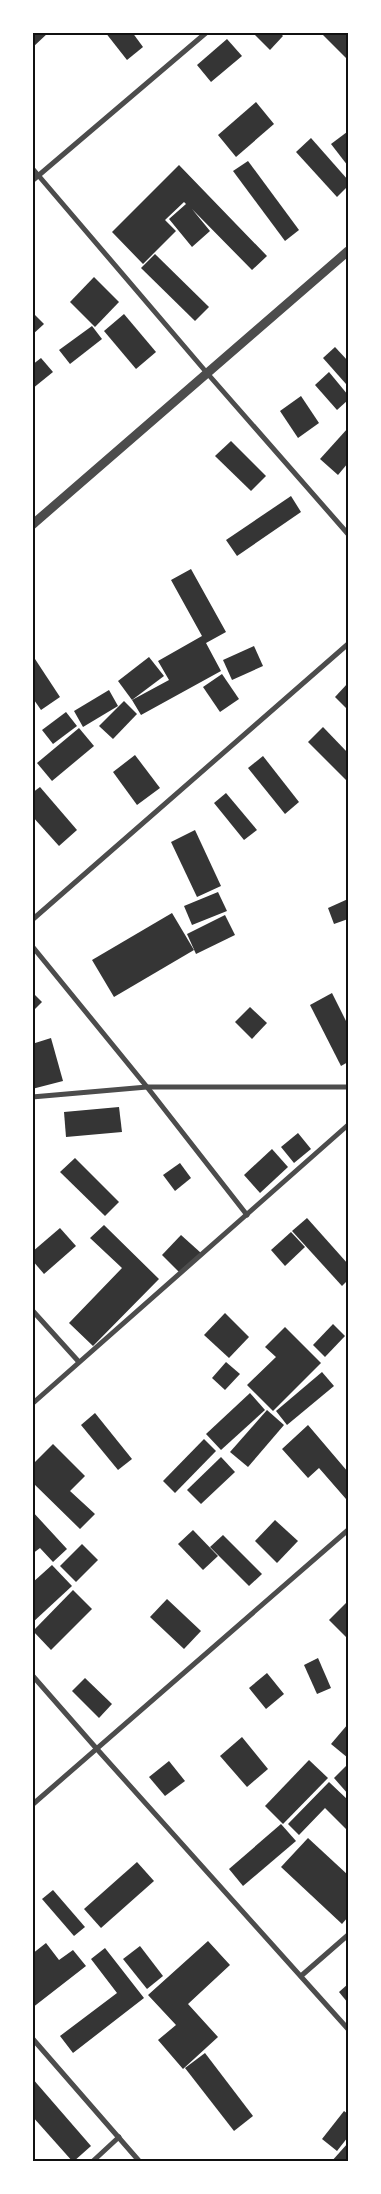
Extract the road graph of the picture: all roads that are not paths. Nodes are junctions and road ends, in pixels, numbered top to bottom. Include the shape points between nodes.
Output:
1 (207, 32) edge
2 (32, 168) edge
3 (39, 175) junction
4 (32, 181) edge
5 (348, 251) edge
6 (207, 374) junction
7 (32, 525) edge
8 (348, 534) edge
9 (348, 644) edge
10 (32, 920) edge
11 (32, 946) edge
12 (147, 1087) junction
13 (348, 1087) edge
14 (32, 1097) edge
15 (348, 1125) edge
16 (247, 1215) junction
17 (32, 1310) edge
18 (79, 1362) junction
19 (32, 1404) edge
20 (348, 1530) edge
21 (32, 1675) edge
22 (96, 1748) junction
23 (32, 1805) edge
24 (348, 1935) edge
25 (301, 1976) junction
26 (348, 2029) edge
27 (32, 2038) edge
28 (119, 2137) junction
29 (92, 2162) edge
30 (140, 2162) edge

1 - 3 street
2 - 3 street
3 - 4 street
3 - 6 street
5 - 6 street
6 - 7 street
6 - 8 street
9 - 10 street
11 - 12 street
12 - 13 street
12 - 14 street
12 - 16 street
15 - 16 street
16 - 18 street
17 - 18 street
18 - 19 street
20 - 22 street
21 - 22 street
22 - 23 street
22 - 25 street
24 - 25 street
25 - 26 street
27 - 28 street
28 - 29 street
28 - 30 street

